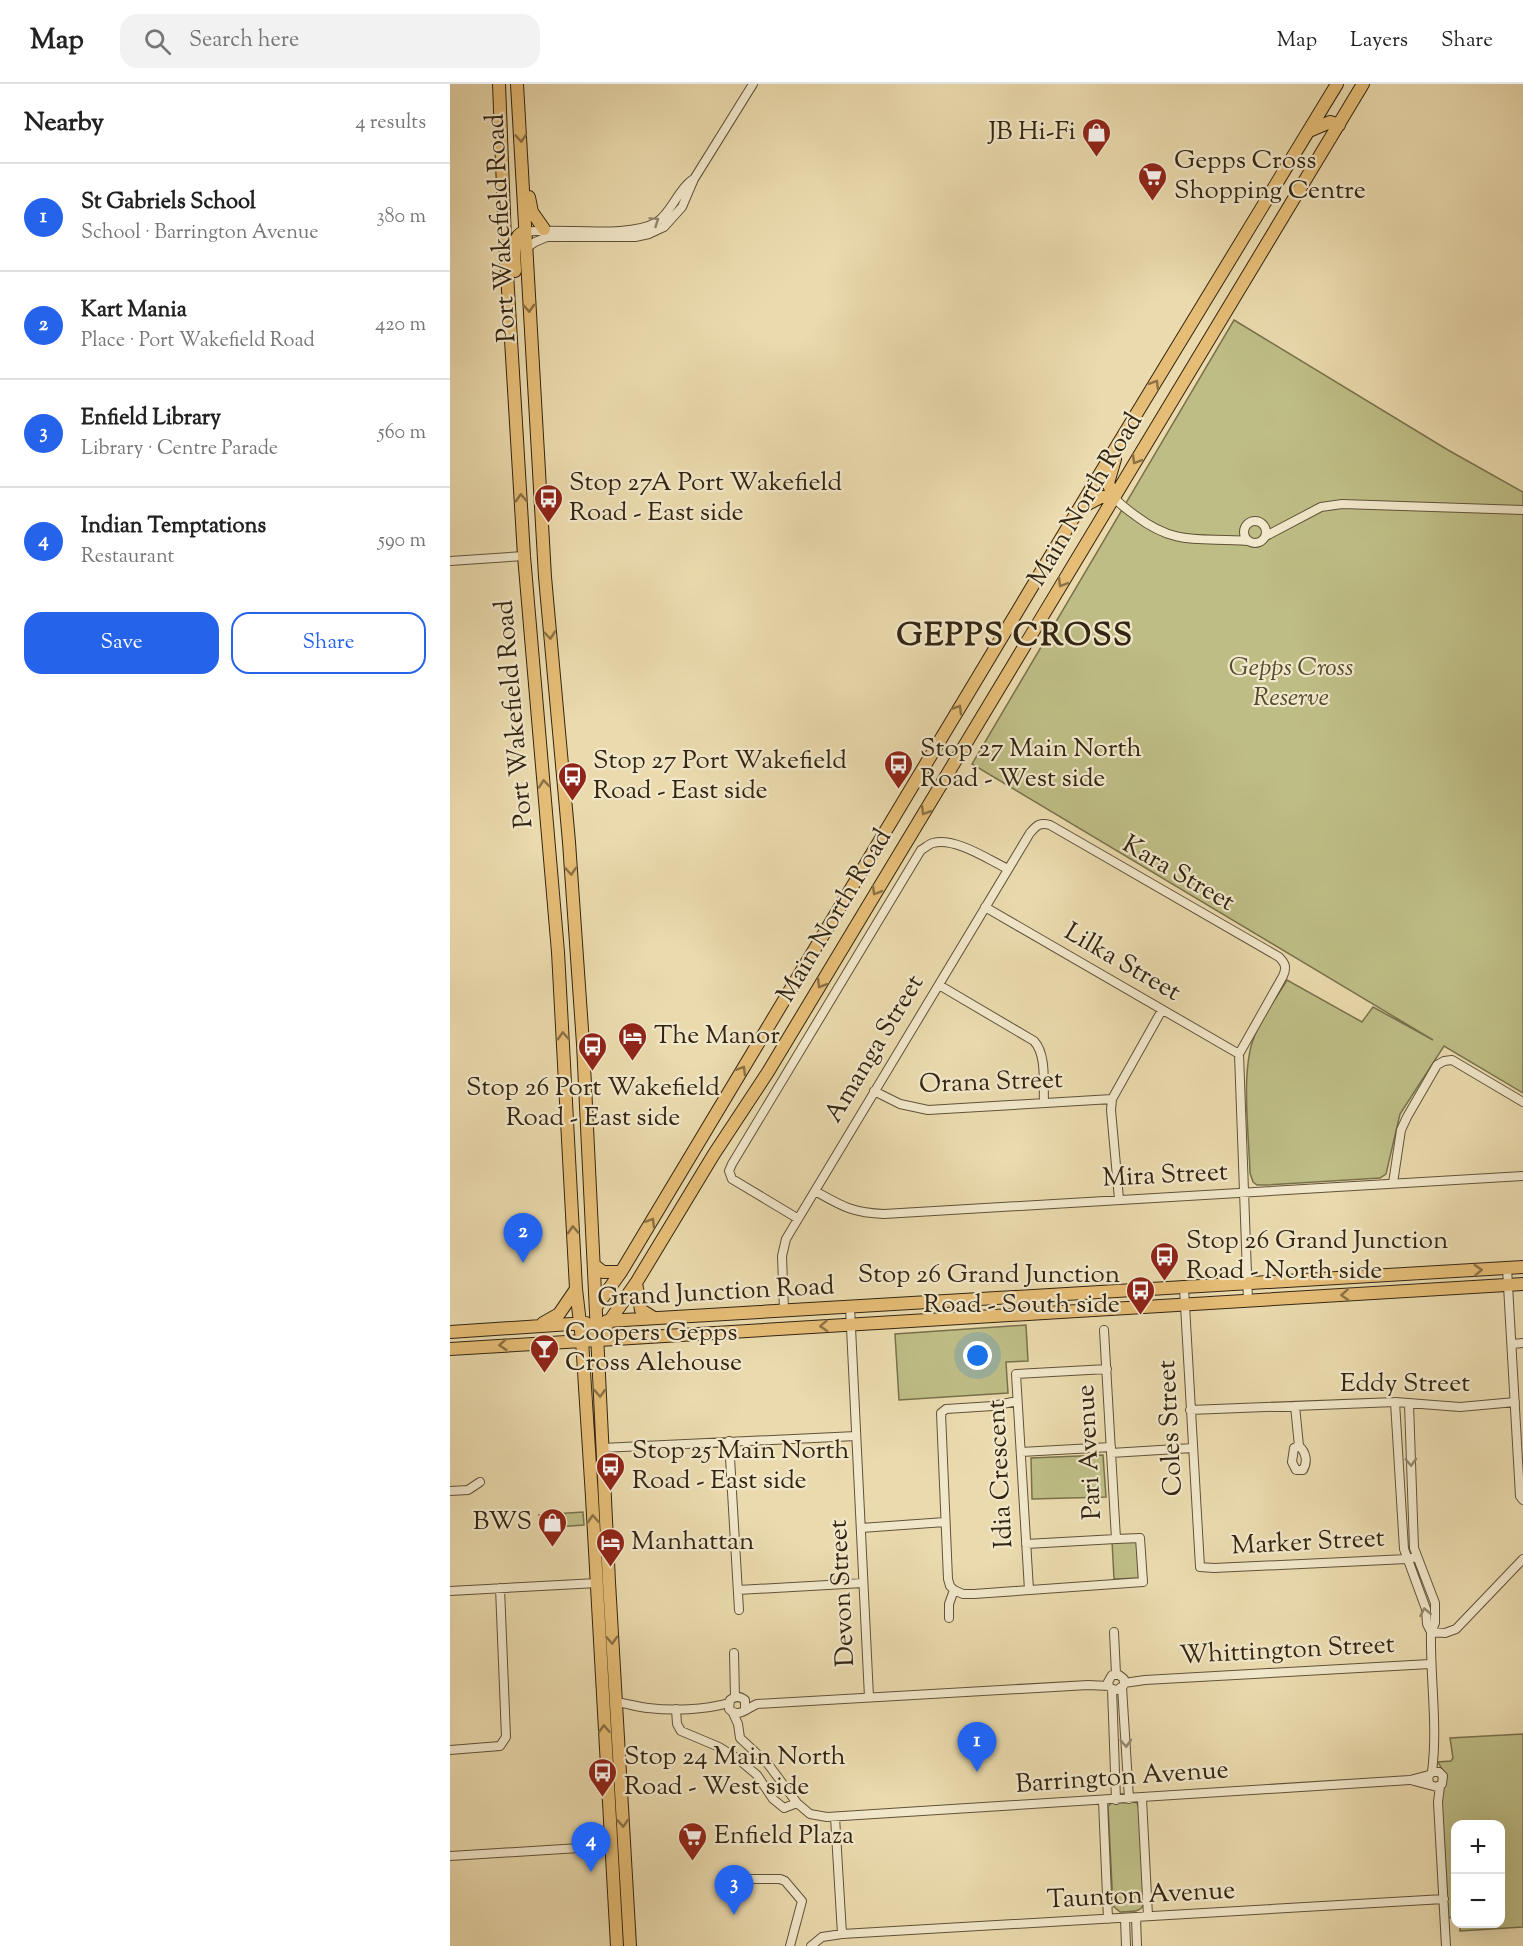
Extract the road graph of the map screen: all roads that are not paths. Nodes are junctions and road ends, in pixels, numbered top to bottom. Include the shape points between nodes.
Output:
1 (499, 84) edge
2 (516, 84) edge
3 (753, 84) edge
4 (1363, 84) edge
5 (1334, 86) edge
6 (1339, 125) junction
7 (1309, 131) junction
8 (523, 176) junction
9 (694, 179) junction
10 (544, 229) junction
11 (524, 232) junction
12 (525, 249) junction
13 (509, 296) junction
14 (1116, 449) junction
15 (1114, 497) junction
16 (1079, 509) junction
17 (1523, 510) edge
18 (541, 523) junction
19 (1265, 527) junction
20 (1283, 528) junction
21 (1244, 530) junction
22 (1266, 536) junction
23 (1229, 539) junction
24 (1248, 541) junction
25 (524, 556) junction
26 (450, 561) edge
27 (545, 577) junction
28 (1042, 823) joint
29 (549, 842) junction
30 (569, 842) junction
31 (1008, 869) junction
32 (985, 907) junction
33 (939, 985) junction
34 (1162, 1010) junction
35 (1239, 1054) junction
36 (874, 1091) junction
37 (1112, 1099) junction
38 (1523, 1102) edge
39 (1044, 1103) junction
40 (567, 1118) junction
41 (587, 1118) junction
42 (698, 1144) junction
43 (714, 1154) junction
44 (1523, 1176) edge
45 (1393, 1183) junction
46 (815, 1191) junction
47 (1244, 1192) junction
48 (1119, 1199) junction
49 (797, 1218) junction
50 (594, 1265) junction
51 (1523, 1267) edge
52 (1507, 1268) junction
53 (621, 1272) junction
54 (636, 1283) junction
55 (1248, 1284) junction
56 (1523, 1284) edge
57 (1508, 1285) junction
58 (1184, 1288) junction
59 (576, 1289) junction
60 (1248, 1301) junction
61 (1185, 1305) junction
62 (596, 1307) junction
63 (850, 1307) junction
64 (784, 1310) junction
65 (655, 1319) junction
66 (611, 1321) junction
67 (597, 1322) junction
68 (580, 1323) junction
69 (851, 1325) junction
70 (536, 1326) junction
71 (798, 1328) junction
72 (773, 1329) junction
73 (1104, 1330) dead end
74 (450, 1332) edge
75 (597, 1339) junction
76 (582, 1340) junction
77 (1523, 1343) edge
78 (1512, 1344) junction
79 (450, 1349) edge
80 (1107, 1369) junction
81 (1017, 1401) junction
82 (1395, 1402) junction
83 (1515, 1402) junction
84 (1409, 1404) junction
85 (1296, 1406) junction
86 (1190, 1410) junction
87 (856, 1436) junction
88 (729, 1441) junction
89 (1299, 1446) dead end
90 (602, 1448) junction
91 (1193, 1448) junction
92 (1111, 1450) junction
93 (1021, 1452) junction
94 (480, 1482) dead end
95 (451, 1489) edge
96 (1523, 1500) edge
97 (945, 1522) junction
98 (861, 1528) junction
99 (1116, 1539) junction
100 (1026, 1544) junction
101 (1417, 1557) junction
102 (1407, 1559) junction
103 (1523, 1559) edge
104 (1200, 1567) joint
105 (603, 1582) junction
106 (863, 1583) junction
107 (500, 1588) junction
108 (738, 1590) junction
109 (954, 1590) junction
110 (1029, 1590) junction
111 (450, 1591) edge
112 (739, 1610) dead end
113 (949, 1618) dead end
114 (1114, 1632) dead end
115 (1431, 1632) junction
116 (734, 1653) dead end
117 (1430, 1664) junction
118 (1116, 1682) junction
119 (869, 1697) junction
120 (609, 1702) junction
121 (737, 1708) junction
122 (676, 1709) junction
123 (450, 1750) edge
124 (1434, 1779) junction
125 (1129, 1799) junction
126 (1142, 1799) junction
127 (1116, 1800) junction
128 (1103, 1801) junction
129 (797, 1803) junction
130 (835, 1817) junction
131 (611, 1846) junction
132 (624, 1846) junction
133 (450, 1857) edge
134 (742, 1879) dead end
135 (626, 1885) junction
136 (1444, 1899) junction
137 (1148, 1916) junction
138 (1136, 1917) junction
139 (1125, 1918) junction
140 (1108, 1919) junction
141 (615, 1923) junction
142 (842, 1934) junction
143 (616, 1946) edge
144 (630, 1946) edge
145 (790, 1946) edge
146 (811, 1946) edge
147 (1126, 1946) edge
148 (1137, 1946) edge
149 (1446, 1946) edge

1 - 13 highway, Port Wakefield Road
2 -> 8 highway, Port Wakefield Road
3 - 9 street
4 - 6 highway, Main North Road
5 - 7 highway, Main North Road
6 - 7 highway via 1330,122
6 -> 15 highway, Main North Road
14 -> 7 highway, Main North Road
8 - 10 highway via 531,208
8 - 11 highway, Port Wakefield Road
10 -> 9 street via 643,228 658,221 683,186
9 - 12 street via 682,207 664,227 649,234 547,237
10 - 11 street
11 - 12 highway, Port Wakefield Road
11 - 13 highway via 515,239 515,283
12 -> 18 highway, Port Wakefield Road
25 -> 13 highway, Port Wakefield Road
14 - 15 highway via 1108,483
14 - 16 highway, Main North Road
15 - 16 highway via 1101,497
15 - 23 street via 1170,536
15 -> 43 highway, Main North Road via 774,1062
42 -> 16 highway, Main North Road
17 - 20 street via 1342,504 1321,507
18 - 25 highway via 536,547
18 - 27 highway, Port Wakefield Road
19 - 20 street
19 - 21 street via 1254,521
19 - 22 street
20 - 22 street
21 - 23 street
21 - 24 street
22 - 24 street via 1258,543
23 - 24 street
25 - 26 street
25 - 27 highway
29 -> 25 highway, Port Wakefield Road
27 -> 30 highway, Port Wakefield Road
28 - 31 street, Amanga Street via 1030,833
28 - 35 street, Kara Street via 1285,963 1286,970
29 - 30 highway
40 -> 29 highway, Port Wakefield Road
30 -> 41 highway, Port Wakefield Road
31 - 32 street, Amanga Street
31 - 49 street via 949,843 933,843 921,850 729,1171 732,1179
32 - 33 street, Amanga Street
32 - 34 street, Lilka Street
33 - 36 street, Amanga Street
33 - 39 street via 1034,1041 1042,1059
34 - 35 street, Lilka Street
34 - 37 street
35 - 47 street
36 - 39 street, Orana Street via 900,1104 928,1110
36 - 46 street, Amanga Street
37 - 39 street, Orana Street
37 - 48 street
38 - 45 street via 1452,1060 1437,1065 1401,1130
40 - 41 highway
59 -> 40 highway, Port Wakefield Road
41 - 50 highway, Port Wakefield Road
42 - 43 highway
53 -> 42 highway, Main North Road
43 - 54 highway, Main North Road
44 - 45 street, Mira Street
45 - 47 street, Mira Street
46 - 48 street, Mira Street via 848,1209 884,1214
46 - 49 street, Amanga Street
47 - 48 street, Mira Street
47 - 55 street
49 - 64 street, Amanga Street via 782,1256
50 - 53 highway via 603,1272
50 - 62 highway, Port Wakefield Road
51 - 52 highway, Grand Junction Road
55 -> 52 highway, Grand Junction Road
52 - 57 street
53 - 62 highway, Main North Road
54 - 65 highway via 641,1310
54 - 66 highway, Main North Road
55 - 58 highway, Grand Junction Road
55 - 60 street
56 - 57 highway, Grand Junction Road
57 -> 60 highway, Grand Junction Road
57 - 78 street
58 - 61 street, Coles Street
58 - 63 highway, Grand Junction Road
59 - 68 highway, Port Wakefield Road
59 - 70 highway via 559,1314
60 - 61 highway, Grand Junction Road
61 - 69 highway, Grand Junction Road
61 - 86 street, Coles Street
62 - 67 highway, Port Wakefield Road
62 - 68 highway, Main North Road
63 - 64 highway, Grand Junction Road
63 - 69 street, Devon Street
64 - 65 highway, Grand Junction Road
64 - 71 highway
64 - 72 highway
65 - 66 highway, Grand Junction Road
66 - 67 highway, Grand Junction Road
66 - 75 highway, Main North Road
67 - 68 highway, Grand Junction Road
67 - 75 highway, Port Wakefield Road
68 - 70 highway, Grand Junction Road
68 - 76 highway, Port Wakefield Road
69 -> 71 highway, Grand Junction Road
69 - 87 street, Devon Street
70 - 74 highway, Grand Junction Road
71 - 72 highway, Grand Junction Road
72 - 75 highway, Grand Junction Road
73 - 80 street, Pari Avenue
75 - 76 highway, Grand Junction Road
75 -> 90 highway
76 -> 79 highway, Grand Junction Road
105 -> 76 highway
77 - 78 street
78 - 83 street
80 - 81 street, Idia Crescent via 1016,1374
80 - 92 street, Pari Avenue
81 - 93 street, Idia Crescent
81 - 97 street via 945,1409 941,1413
82 - 84 street, Eddy Street
82 - 85 street, Eddy Street
82 - 102 street
83 - 84 street, Eddy Street via 1460,1407
83 - 96 street
84 -> 101 street
85 - 86 street, Eddy Street
85 - 89 street
86 - 91 street, Coles Street
87 - 88 street
87 - 98 street, Devon Street
88 - 90 street
88 - 108 street
90 - 105 highway
91 - 92 street
91 - 104 street, Coles Street
92 - 93 street
92 - 99 street, Pari Avenue
93 - 100 street, Idia Crescent
94 - 95 street via 468,1490
97 - 98 street
97 - 109 street via 948,1583
98 - 106 street, Devon Street
99 - 100 street
99 - 110 street, Pari Avenue via 1140,1538 1143,1582
100 - 110 street, Idia Crescent
101 - 102 street, Marker Street
101 - 115 street via 1435,1603
102 - 104 street, Marker Street
115 -> 102 street
103 - 115 street via 1456,1629 1445,1634
105 - 107 street
105 - 120 highway
106 - 108 street
106 - 119 street, Devon Street
107 - 111 street
107 - 123 street via 506,1737 500,1746
108 - 112 street
109 - 110 street via 963,1594
109 - 113 street
114 - 118 street
115 - 117 street
116 - 121 street
117 - 118 street, Whittington Street
117 - 124 street
118 - 119 street, Whittington Street
118 -> 125 street
118 - 127 street
119 - 121 street, Whittington Street
120 - 122 street
131 -> 120 highway
120 -> 132 highway
121 - 122 street
121 - 129 street via 740,1738 768,1764
122 - 129 street via 681,1731 738,1759 784,1808
124 - 126 street, Barrington Avenue
124 - 136 street
125 - 126 street, Barrington Avenue
125 - 127 street, Barrington Avenue
126 - 137 street
127 - 128 street, Barrington Avenue
128 - 130 street, Barrington Avenue
128 - 140 street
129 - 130 street, Barrington Avenue via 810,1814
130 - 142 street
131 - 132 highway
131 - 133 street
131 - 141 highway
132 - 135 highway
134 - 145 street via 780,1879 802,1901
135 - 141 highway
135 - 144 highway
136 - 137 street, Taunton Avenue
136 - 149 street
137 - 138 street, Taunton Avenue
138 - 139 street, Taunton Avenue
138 - 148 street
139 - 140 street, Taunton Avenue
139 - 147 street
140 - 142 street, Taunton Avenue
141 - 143 highway
142 - 146 street, Taunton Avenue via 822,1937

